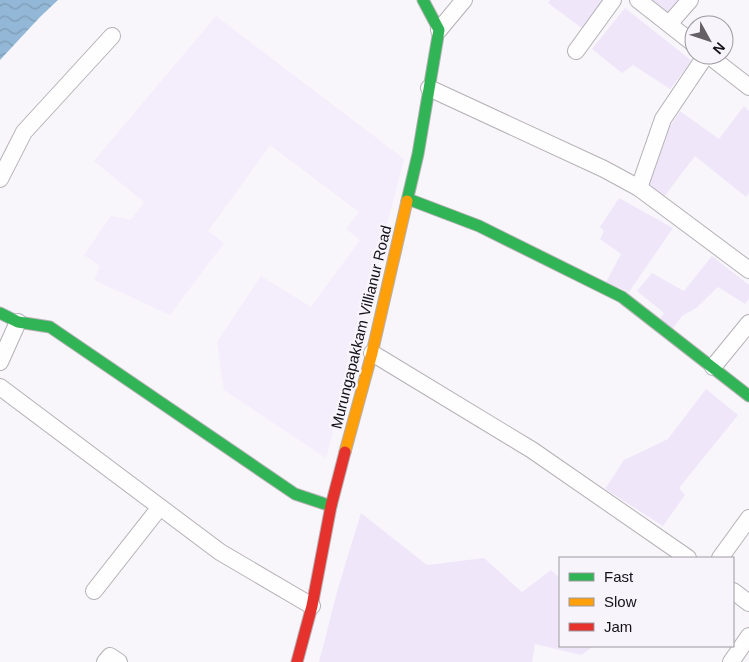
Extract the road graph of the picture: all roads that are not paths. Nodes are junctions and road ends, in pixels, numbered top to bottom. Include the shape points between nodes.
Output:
1 (423, 0) edge
2 (464, 0) edge
3 (613, 0) edge
4 (638, 0) edge
5 (690, 0) edge
6 (669, 24) junction
7 (439, 30) junction
8 (112, 36) dead end
9 (684, 36) edge
10 (576, 51) dead end
11 (700, 65) edge
12 (720, 65) edge
13 (749, 87) edge
14 (429, 88) junction
15 (0, 179) edge
16 (638, 188) junction
17 (408, 198) junction
18 (749, 270) edge
19 (0, 313) edge
20 (18, 322) junction
21 (749, 323) edge
22 (372, 353) junction
23 (0, 362) edge
24 (713, 367) junction
25 (0, 387) edge
26 (749, 396) edge
27 (331, 506) junction
28 (160, 507) junction
29 (749, 518) edge
30 (687, 557) edge
31 (721, 557) edge
32 (94, 591) dead end
33 (734, 592) edge
34 (749, 603) edge
35 (312, 606) junction
36 (749, 636) edge
37 (105, 662) edge
38 (119, 662) edge
39 (297, 662) edge
40 (731, 662) edge

1 - 7 street
2 - 7 street
3 - 10 street
4 - 6 street
5 - 6 street
6 - 9 street
7 - 14 street, Murungapakkam Villianur Road
8 - 15 street via 24,132
11 - 16 street via 663,119
12 - 13 street
14 - 16 street
14 - 17 street, Murungapakkam Villianur Road
16 - 18 street
17 - 22 street, Murungapakkam Villianur Road
17 - 24 street via 479,226 622,297
19 - 20 street
20 - 23 street
20 - 27 street via 50,327 295,494
21 - 24 street
22 - 27 street, Murungapakkam Villianur Road
22 - 30 street via 532,450
24 - 26 street
25 - 28 street
27 - 35 street, Murungapakkam Villianur Road
28 - 32 street
28 - 35 street via 220,552
29 - 31 street
33 - 34 street
35 - 39 street, Murungapakkam Villianur Road
36 - 40 street
37 - 38 street via 110,656

